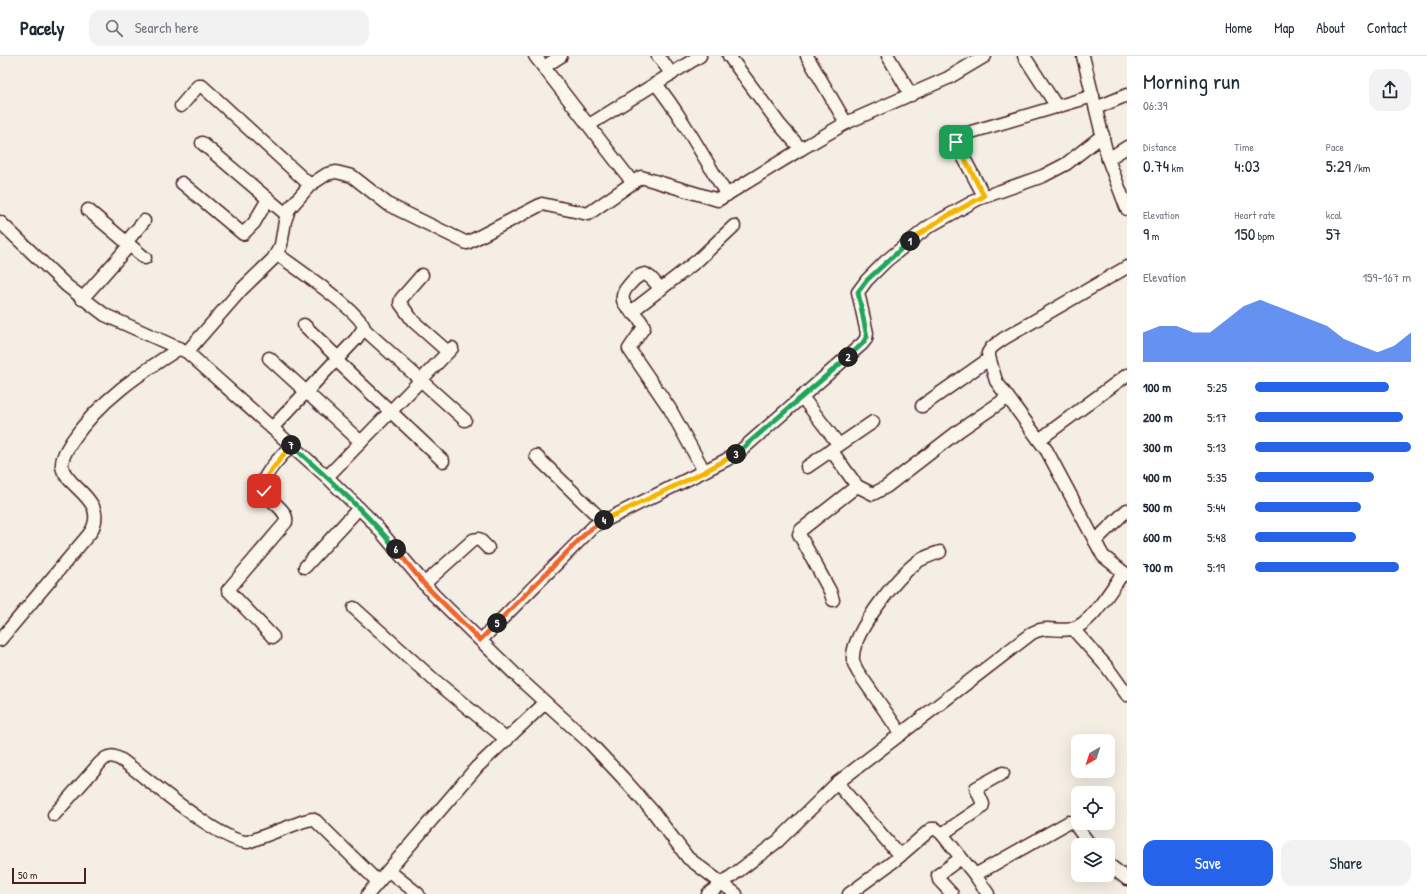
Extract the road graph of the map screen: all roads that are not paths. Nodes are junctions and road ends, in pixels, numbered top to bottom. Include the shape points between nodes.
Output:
1 (535, 56) edge
2 (561, 56) edge
3 (658, 56) edge
4 (700, 56) edge
5 (728, 56) edge
6 (807, 56) edge
7 (888, 56) edge
8 (985, 56) edge
9 (1024, 56) edge
10 (1083, 56) edge
11 (544, 67) junction
12 (672, 74) junction
13 (656, 84) junction
14 (911, 95) junction
15 (1127, 95) edge
16 (1095, 102) junction
17 (181, 106) dead end
18 (1057, 107) junction
19 (846, 123) junction
20 (589, 125) junction
21 (1103, 135) junction
22 (202, 143) dead end
23 (1127, 147) edge
24 (801, 148) junction
25 (1108, 159) junction
26 (182, 183) dead end
27 (633, 183) junction
28 (310, 185) junction
29 (727, 195) junction
30 (984, 196) junction
31 (268, 199) junction
32 (1127, 209) edge
33 (88, 210) dead end
34 (287, 215) junction
35 (144, 221) dead end
36 (0, 222) edge
37 (734, 226) dead end
38 (127, 244) junction
39 (277, 254) junction
40 (145, 258) dead end
41 (1127, 267) edge
42 (422, 275) dead end
43 (661, 289) junction
44 (82, 299) junction
45 (631, 312) junction
46 (304, 325) dead end
47 (364, 329) junction
48 (184, 350) junction
49 (269, 358) dead end
50 (337, 359) junction
51 (989, 359) junction
52 (1127, 375) edge
53 (420, 380) junction
54 (306, 392) junction
55 (802, 397) junction
56 (1007, 398) junction
57 (922, 406) dead end
58 (390, 412) junction
59 (466, 420) dead end
60 (873, 422) dead end
61 (272, 428) junction
62 (1039, 440) junction
63 (361, 442) junction
64 (291, 445) junction
65 (835, 448) junction
66 (536, 456) dead end
67 (443, 461) dead end
68 (807, 467) dead end
69 (704, 472) junction
70 (327, 477) junction
71 (857, 486) junction
72 (359, 508) junction
73 (1127, 510) edge
74 (603, 521) junction
75 (1096, 541) junction
76 (488, 548) dead end
77 (940, 552) dead end
78 (305, 566) dead end
79 (1125, 574) edge
80 (424, 584) junction
81 (833, 600) dead end
82 (354, 608) dead end
83 (1073, 629) junction
84 (273, 637) dead end
85 (0, 640) edge
86 (480, 640) junction
87 (1127, 695) edge
88 (545, 703) junction
89 (900, 734) junction
90 (507, 740) junction
91 (1003, 773) dead end
92 (838, 783) junction
93 (54, 815) dead end
94 (942, 834) junction
95 (1085, 838) edge
96 (900, 856) junction
97 (961, 858) junction
98 (1115, 869) edge
99 (389, 871) junction
100 (975, 875) junction
101 (1127, 878) edge
102 (378, 882) junction
103 (722, 883) junction
104 (368, 894) edge
105 (418, 894) edge
106 (708, 894) edge
107 (736, 894) edge
108 (849, 894) edge
109 (952, 894) edge
110 (988, 894) edge

1 - 11 street
2 - 11 street
3 - 12 street
4 - 12 street
5 - 24 street via 780,125
6 - 19 street
7 - 14 street
8 - 14 street via 948,78
9 - 18 street
10 - 16 street
11 - 20 street
12 - 13 street
13 - 20 street
13 - 29 street via 677,110
14 - 19 street
15 - 16 street
16 - 18 street
16 - 21 street
17 - 28 street via 198,86 202,86
18 - 30 street via 958,138 958,147
19 - 24 street
20 - 27 street
21 - 25 street
21 - 30 street via 1066,164 1049,173
22 - 31 street
23 - 25 street
24 - 29 street
25 - 32 street
26 - 31 street via 244,234 254,223
27 - 28 street via 588,214 542,204 467,242 389,206 352,176 336,172 327,174
27 - 29 street via 641,177 718,200
28 - 34 street via 299,196
30 - 55 street via 928,227 867,280 858,292 866,325 866,340
31 - 34 street
33 - 38 street
34 - 39 street via 282,245
35 - 38 street
36 - 44 street
37 - 43 street via 698,260
38 - 40 street
38 - 44 street
39 - 47 street via 343,304 362,321
39 - 48 street
41 - 51 street via 995,344 989,349
42 - 53 street via 400,303 413,321 450,350
43 - 45 street
43 - 45 street via 648,275 642,274 637,277 622,295 625,305
44 - 48 street via 116,322
45 - 69 street via 644,327 630,346 630,352 670,409
46 - 50 street
47 - 50 street
47 - 53 street
48 - 61 street
48 - 85 street via 138,375 112,395 90,417 64,453 63,470 91,503 95,522 90,533
49 - 54 street
50 - 54 street
50 - 58 street
51 - 56 street via 996,381
51 - 57 street
52 - 62 street
53 - 58 street
53 - 59 street
54 - 61 street
54 - 63 street
55 - 65 street
55 - 69 street via 738,453
56 - 62 street
56 - 71 street via 878,492 870,494
58 - 63 street
58 - 67 street
60 - 65 street
61 - 64 street
62 - 75 street
63 - 70 street
64 - 70 street
64 - 84 street via 262,485 264,491 284,514 286,522 228,590
65 - 68 street
65 - 71 street
66 - 74 street
69 - 74 street
70 - 72 street
71 - 81 street via 799,534
72 - 78 street
72 - 80 street
73 - 75 street
74 - 86 street via 588,531
75 - 79 street via 1103,556
76 - 80 street via 479,539 474,540
77 - 89 street via 917,562 899,579 863,629 853,654 858,672
79 - 83 street via 1093,614
80 - 86 street
82 - 90 street via 433,679
83 - 87 street via 1107,667
83 - 89 street via 1047,628 1032,633
86 - 88 street
88 - 90 street
88 - 103 street via 590,743 640,796 688,858
89 - 92 street
90 - 99 street via 476,767
91 - 94 street via 976,788 982,807
92 - 96 street
92 - 103 street via 784,836
93 - 102 street via 100,763 107,756 112,756 123,761 206,822 241,842 248,842 312,819
94 - 96 street via 932,829
94 - 97 street
95 - 100 street via 1074,823 1069,822
96 - 108 street
97 - 100 street
97 - 109 street via 938,875 939,880
98 - 101 street
99 - 102 street
99 - 105 street
100 - 110 street
102 - 104 street
103 - 106 street
103 - 107 street

